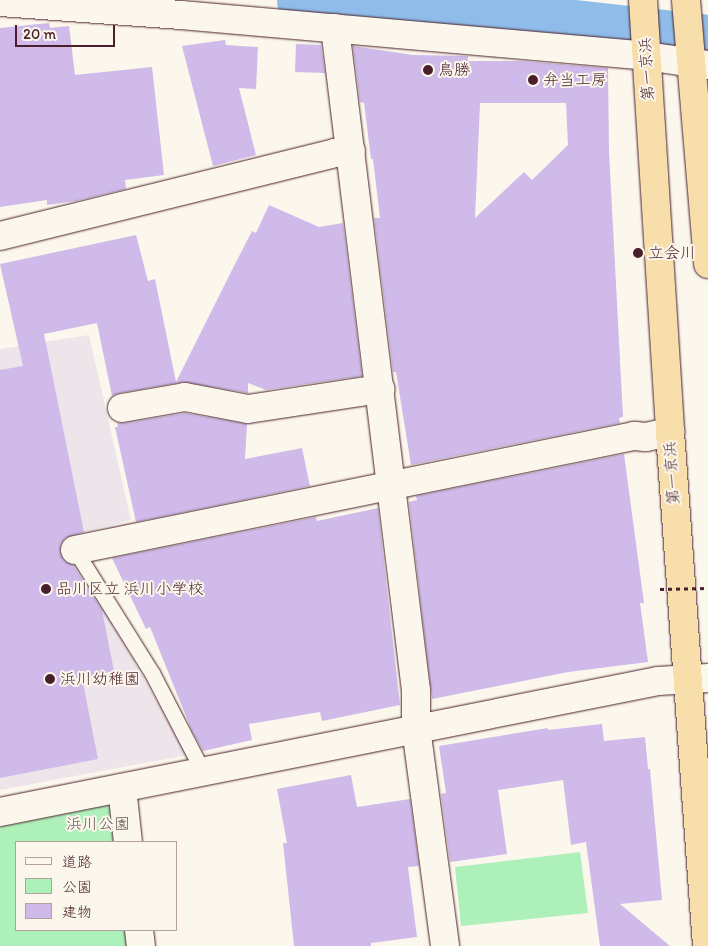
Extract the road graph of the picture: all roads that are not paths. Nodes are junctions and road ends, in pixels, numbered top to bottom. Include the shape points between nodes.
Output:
1 (0, 2) edge
2 (643, 2) edge
3 (686, 4) edge
4 (183, 6) edge
5 (334, 28) junction
6 (646, 50) junction
7 (696, 60) edge
8 (351, 151) junction
9 (0, 236) edge
10 (708, 264) edge
11 (380, 389) junction
12 (122, 408) dead end
13 (670, 432) junction
14 (392, 486) junction
15 (75, 550) joint
16 (701, 682) edge
17 (416, 728) junction
18 (203, 772) junction
19 (122, 788) junction
20 (0, 812) edge
21 (128, 841) edge
22 (139, 931) edge
23 (439, 945) edge
24 (141, 946) edge
25 (707, 946) edge

1 - 4 street
2 - 6 highway, 第一京浜
3 - 7 highway
4 - 5 street
5 - 6 street
5 - 8 street
6 - 7 street
6 - 13 highway, 第一京浜
7 - 10 highway
8 - 9 street
8 - 11 street
11 - 12 street via 248,409 185,397
11 - 14 street
13 - 14 street via 634,436
13 - 16 highway, 第一京浜
14 - 15 street
14 - 17 street via 416,691
15 - 18 lane via 152,673
16 - 17 street via 658,681
16 - 25 highway, 第一京浜
17 - 18 street
17 - 23 street
18 - 19 street
19 - 20 street
19 - 21 street
22 - 24 street

